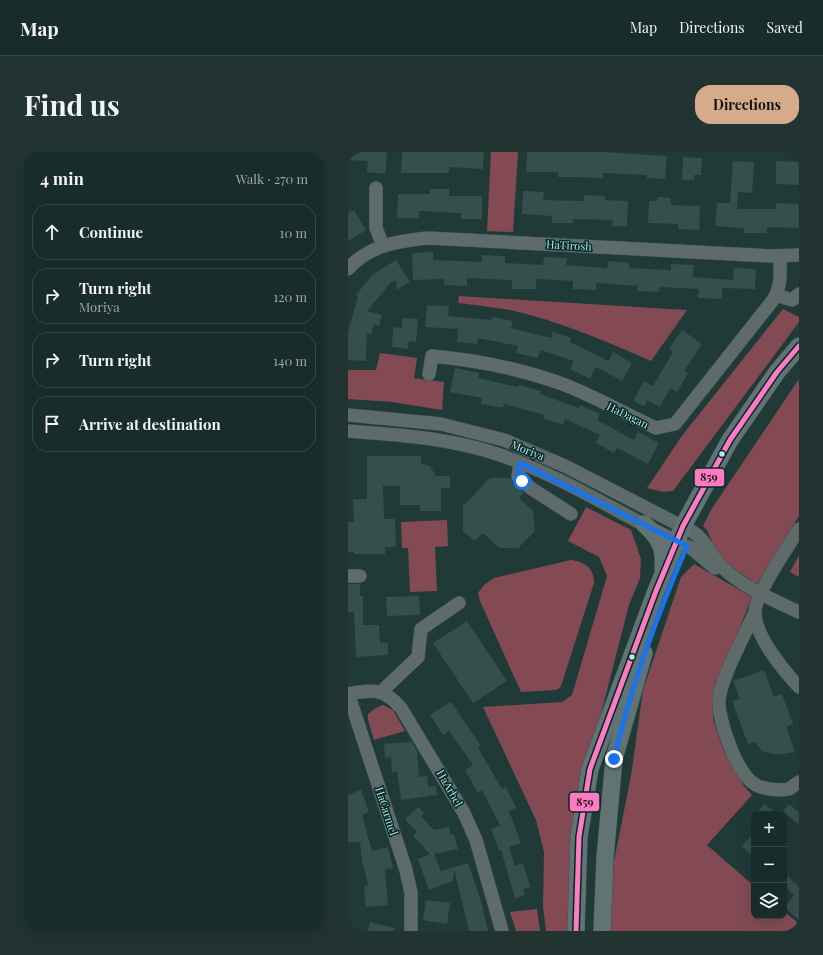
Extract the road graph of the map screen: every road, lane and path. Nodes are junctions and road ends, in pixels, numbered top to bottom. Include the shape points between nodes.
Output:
1 (376, 188) dead end
2 (383, 246) junction
3 (799, 255) edge
4 (780, 256) junction
5 (348, 270) edge
6 (799, 294) edge
7 (776, 295) junction
8 (799, 346) edge
9 (799, 361) edge
10 (429, 374) dead end
11 (348, 415) edge
12 (348, 431) edge
13 (520, 463) junction
14 (571, 514) dead end
15 (644, 524) junction
16 (799, 529) edge
17 (685, 536) junction
18 (661, 578) junction
19 (760, 594) junction
20 (460, 603) dead end
21 (755, 612) junction
22 (799, 612) edge
23 (799, 687) edge
24 (382, 691) junction
25 (348, 693) edge
26 (799, 782) edge
27 (411, 931) edge
28 (502, 931) edge
29 (576, 931) edge
30 (602, 931) edge

1 - 2 street via 376,228
2 - 4 street, HaTirosh via 398,240 428,238
2 - 5 street, HaTirosh via 368,252
3 - 4 street, HaTirosh
4 - 7 street, HaDagan via 780,281
6 - 7 street via 792,300
7 - 10 street, HaDagan via 675,424 668,427 656,428 578,391 523,372 478,362 432,356
8 - 17 main road via 777,372 730,440
9 - 17 main road via 744,436
11 - 17 street, Moriya via 441,424 504,440 554,461
12 - 13 street, Moriya via 438,439 471,446
13 - 14 street via 518,477
13 - 15 street, Moriya
15 - 17 street, Moriya
15 - 18 main road via 661,543 664,558
16 - 19 street
17 - 18 main road
17 - 19 street via 699,554 716,569 736,578
17 - 30 main road via 643,658 614,759 605,858
18 - 29 main road via 590,769 579,837
19 - 21 street
19 - 22 street
20 - 24 street via 421,629 418,657
21 - 23 street via 757,624 770,650
21 - 26 street via 719,699 724,732 734,756 755,784 773,789 788,789
24 - 25 street
24 - 28 street, HaArbel via 393,698 401,708 464,813 476,840
25 - 27 street, HaCarmel via 406,870 411,893

